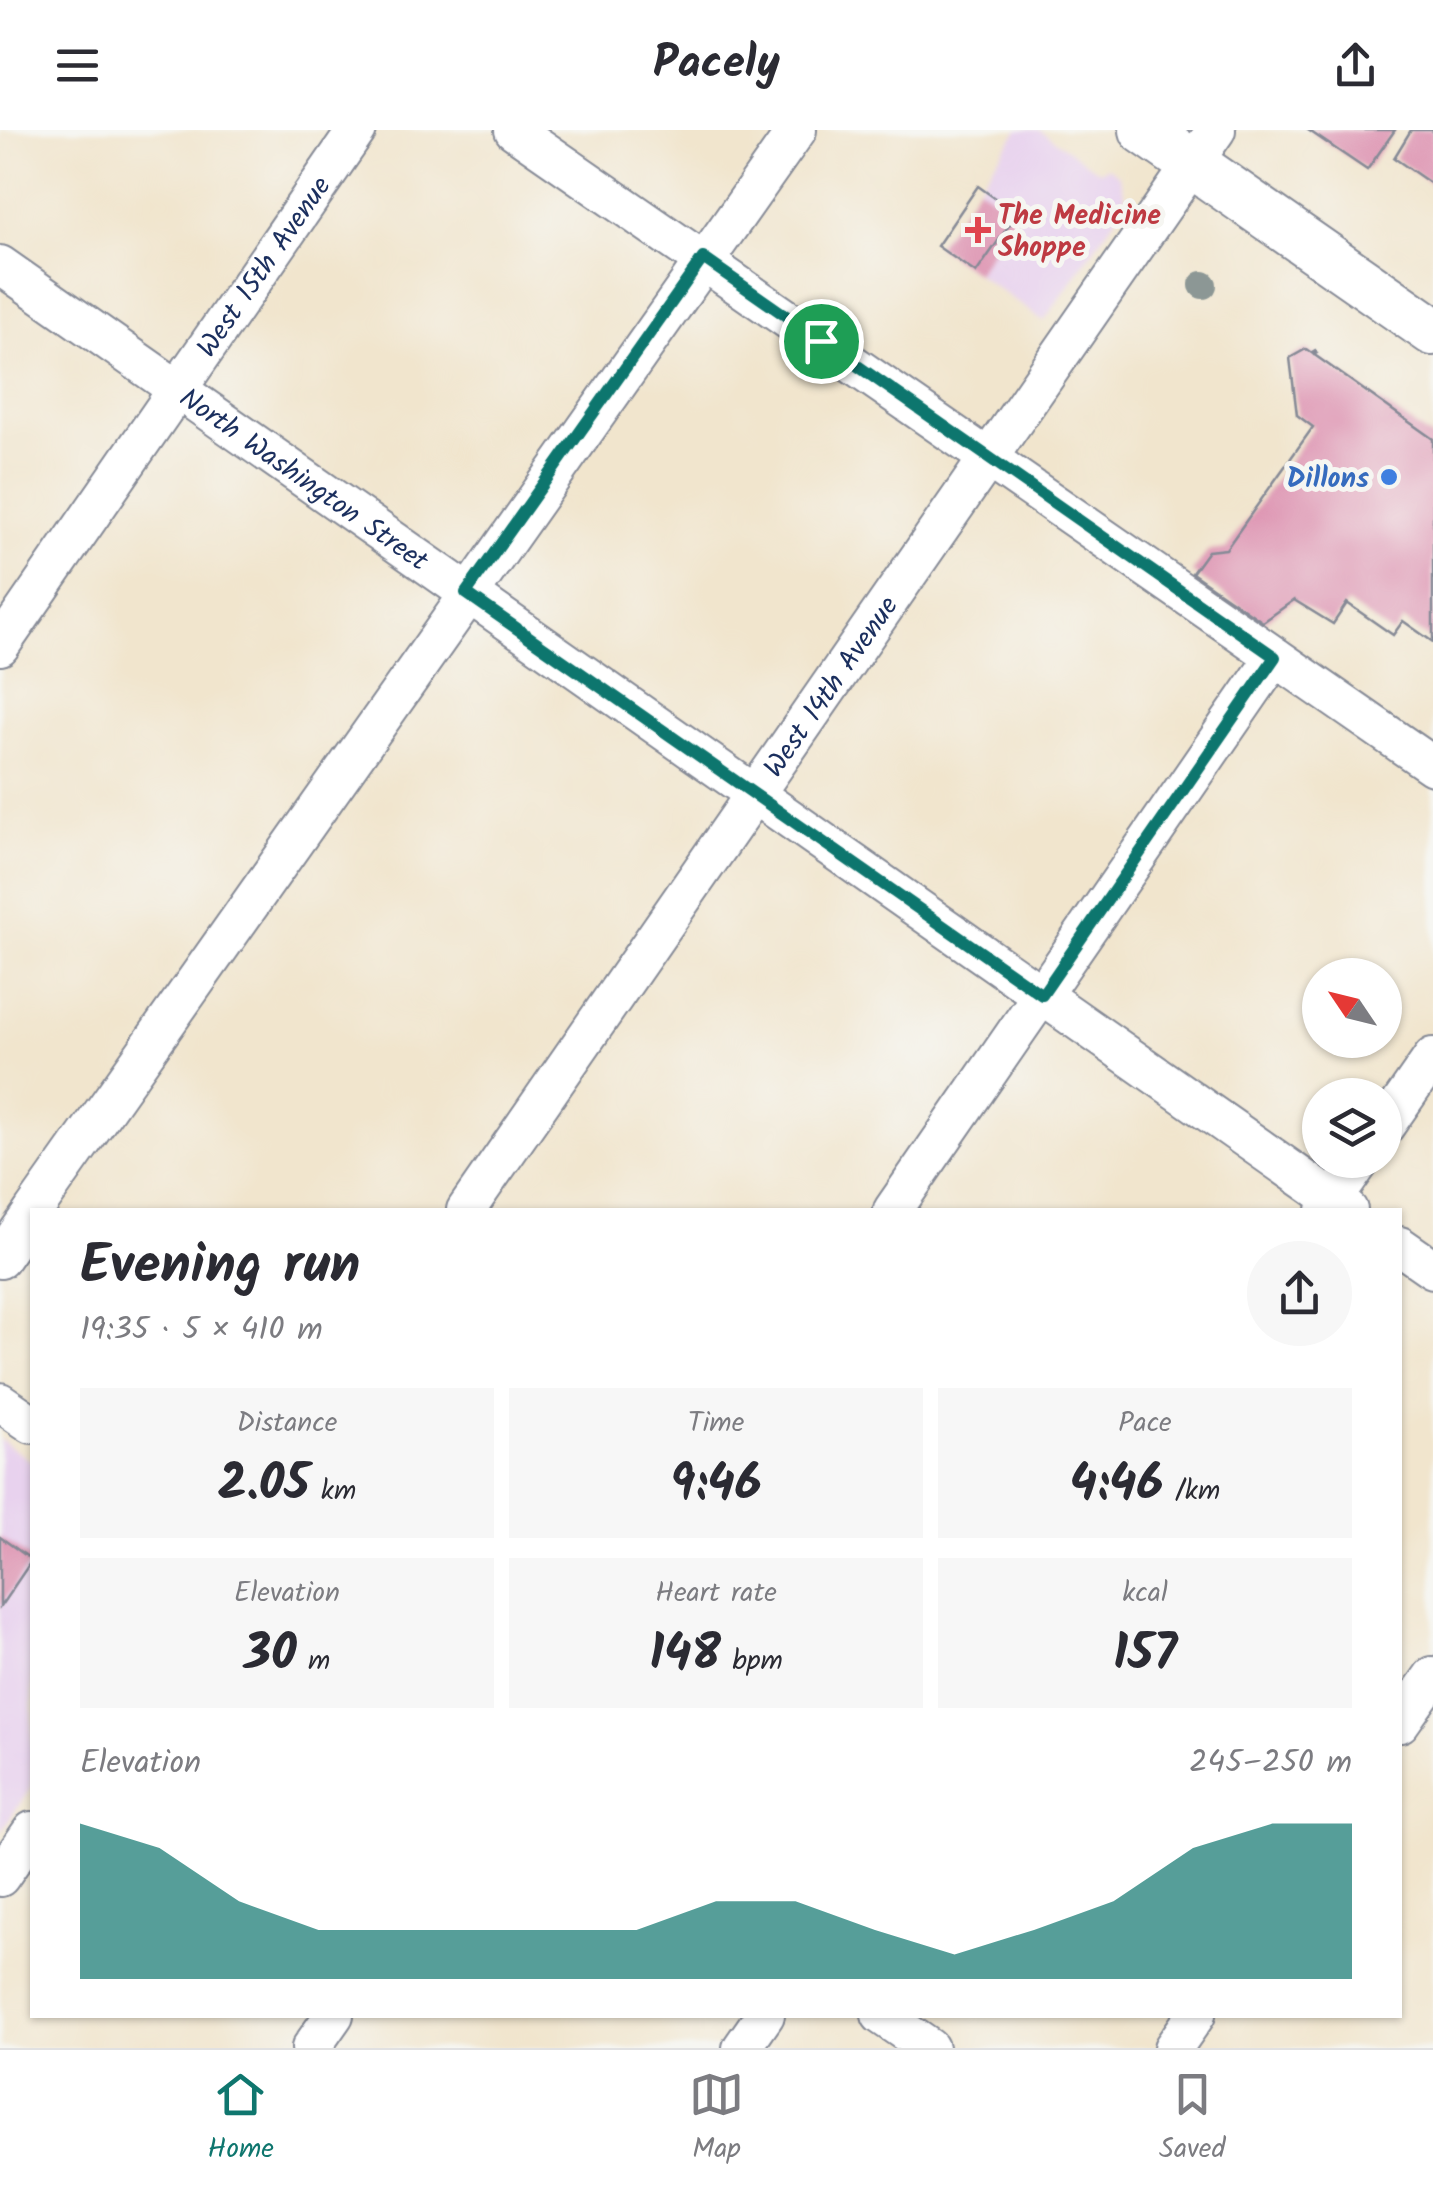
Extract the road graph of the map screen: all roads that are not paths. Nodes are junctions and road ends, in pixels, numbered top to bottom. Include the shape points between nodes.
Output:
1 (357, 130) edge
2 (514, 130) edge
3 (797, 130) edge
4 (1144, 130) edge
5 (1204, 147) edge
6 (703, 258) junction
7 (0, 265) edge
8 (1433, 331) edge
9 (179, 391) junction
10 (988, 458) junction
11 (466, 593) junction
12 (0, 646) edge
13 (1275, 657) junction
14 (1433, 766) edge
15 (755, 796) junction
16 (1042, 995) junction
17 (1433, 1057) edge
18 (1402, 1102) edge
19 (1351, 1178) edge
20 (1336, 1207) edge
21 (35, 1208) edge
22 (467, 1208) edge
23 (894, 1208) edge
24 (30, 1215) edge
25 (1402, 1247) edge
26 (0, 1259) edge
27 (1433, 1269) edge
28 (0, 1402) edge
29 (30, 1423) edge
30 (1433, 1676) edge
31 (1402, 1720) edge
32 (30, 1834) edge
33 (0, 1878) edge
34 (332, 2018) edge
35 (763, 2018) edge
36 (885, 2018) edge
37 (1194, 2018) edge
38 (311, 2048) edge
39 (742, 2048) edge
40 (928, 2048) edge
41 (1173, 2048) edge

1 - 9 street, West 15th Avenue
2 - 6 street
3 - 6 street
4 - 5 main road
5 - 8 main road
5 - 10 street, West 14th Avenue
6 - 10 street
6 - 11 street
7 - 9 street, North Washington Street
9 - 11 street, North Washington Street
9 - 12 street, West 15th Avenue
10 - 13 street
10 - 15 street, West 14th Avenue
11 - 15 street, North Washington Street
11 - 21 street
13 - 14 street
13 - 16 street
15 - 16 street, North Washington Street
15 - 22 street, West 14th Avenue
16 - 20 street, North Washington Street
16 - 23 street
17 - 18 street
19 - 20 street
24 - 26 street
25 - 27 street
28 - 29 street
30 - 31 street
32 - 33 street
34 - 38 street
35 - 39 street
36 - 40 street
37 - 41 street

